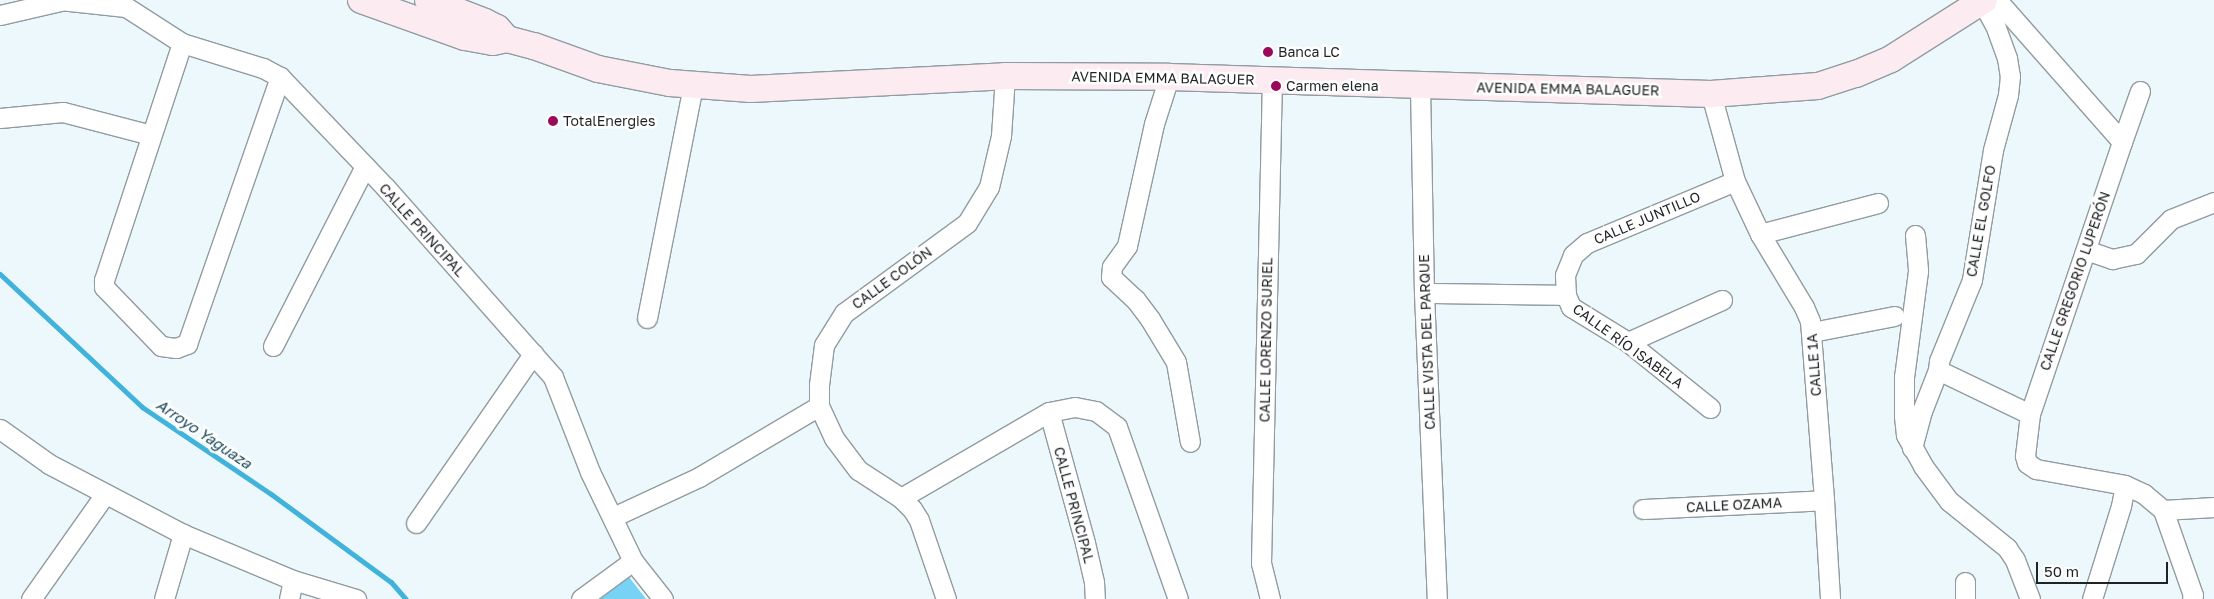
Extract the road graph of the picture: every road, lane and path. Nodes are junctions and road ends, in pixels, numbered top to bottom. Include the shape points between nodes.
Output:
1 (60, 0) edge
2 (362, 0) edge
3 (428, 0) edge
4 (1987, 1) edge
5 (0, 15) edge
6 (507, 39) junction
7 (182, 43) junction
8 (1005, 76) junction
9 (280, 77) junction
10 (1169, 77) junction
11 (1272, 80) junction
12 (694, 85) junction
13 (1420, 86) junction
14 (2140, 91) dead end
15 (1711, 94) junction
16 (0, 118) edge
17 (151, 135) junction
18 (2122, 142) junction
19 (365, 166) junction
20 (1736, 181) junction
21 (2214, 202) edge
22 (1878, 203) dead end
23 (1760, 234) junction
24 (1915, 235) dead end
25 (2086, 250) junction
26 (1424, 293) junction
27 (1566, 295) junction
28 (1722, 300) dead end
29 (1894, 316) dead end
30 (647, 318) dead end
31 (1812, 332) junction
32 (1628, 342) junction
33 (273, 346) dead end
34 (533, 354) junction
35 (1938, 370) junction
36 (819, 406) junction
37 (1710, 408) dead end
38 (1049, 412) junction
39 (2030, 414) junction
40 (0, 429) edge
41 (1190, 442) dead end
42 (1912, 448) junction
43 (2125, 485) junction
44 (105, 494) junction
45 (900, 498) junction
46 (1824, 500) junction
47 (2214, 507) edge
48 (1643, 509) dead end
49 (2164, 510) junction
50 (613, 518) junction
51 (416, 523) dead end
52 (183, 534) junction
53 (632, 561) junction
54 (293, 580) junction
55 (31, 599) edge
56 (164, 599) edge
57 (289, 599) edge
58 (356, 599) edge
59 (581, 599) edge
60 (663, 599) edge
61 (946, 599) edge
62 (1095, 599) edge
63 (1178, 599) edge
64 (1270, 599) edge
65 (1437, 599) edge
66 (1830, 599) edge
67 (2030, 599) edge
68 (2092, 599) edge
69 (2192, 599) edge

1 - 5 street, CALLE PRINCIPAL
1 - 7 street, CALLE PRINCIPAL via 126,7
2 - 6 street, AVENIDA EMMA BALAGUER via 465,37 493,42
3 - 6 street, AVENIDA EMMA BALAGUER via 485,22 497,28
4 - 15 street, AVENIDA EMMA BALAGUER via 1891,59 1856,74 1818,86
4 - 18 street
4 - 35 street, CALLE EL GOLFO via 2007,58 2010,76 2008,95 1993,150 1972,280
6 - 12 street, AVENIDA EMMA BALAGUER via 598,70
7 - 9 street, CALLE PRINCIPAL via 263,68
7 - 17 street
8 - 10 street, AVENIDA EMMA BALAGUER
8 - 12 street, AVENIDA EMMA BALAGUER via 751,89
8 - 36 street, CALLE COLÓN via 1000,136 989,188 967,222 844,314 824,345
9 - 17 street via 187,344 176,348 161,346 104,287
9 - 19 street, CALLE PRINCIPAL
10 - 11 street, AVENIDA EMMA BALAGUER
10 - 41 street via 1154,124 1127,246 1112,267 1111,277 1135,299 1176,362
11 - 13 street, AVENIDA EMMA BALAGUER
11 - 64 street, CALLE LORENZO SURIEL via 1261,563
12 - 30 street
13 - 15 street, AVENIDA EMMA BALAGUER
13 - 26 street, CALLE VISTA DEL PARQUE
14 - 18 street, CALLE GREGORIO LUPERÓN
15 - 20 street, CALLE 1A
16 - 17 street via 63,112
18 - 25 street, CALLE GREGORIO LUPERÓN
19 - 33 street
19 - 34 street, CALLE PRINCIPAL
20 - 23 street, CALLE 1A
20 - 27 street, CALLE JUNTILLO via 1587,243 1573,254 1565,275
21 - 25 street via 2171,220 2136,254 2112,259
22 - 23 street
23 - 31 street, CALLE 1A via 1804,307
24 - 42 street via 1918,271 1904,377 1906,435
25 - 39 street, CALLE GREGORIO LUPERÓN
26 - 27 street, CALLE RÍO ISABELA
26 - 65 street, CALLE VISTA DEL PARQUE
27 - 32 street, CALLE RÍO ISABELA via 1571,307
28 - 32 street
29 - 31 street
31 - 46 street, CALLE 1A
32 - 37 street, CALLE RÍO ISABELA
34 - 50 street, CALLE PRINCIPAL via 553,376 590,472
34 - 51 street
35 - 39 street
35 - 42 street, CALLE EL GOLFO
36 - 45 street, CALLE COLÓN via 834,438 858,470
36 - 50 street via 699,477
38 - 45 street
38 - 62 street, CALLE PRINCIPAL via 1085,543
38 - 63 street via 1075,407 1096,411 1117,427
39 - 43 street, CALLE GREGORIO LUPERÓN via 2027,463 2036,469
40 - 44 street via 48,464
42 - 67 street via 1949,501 2006,548 2015,560
43 - 49 street, CALLE GREGORIO LUPERÓN via 2144,494
43 - 68 street
44 - 52 street
44 - 55 street
45 - 61 street, CALLE COLÓN via 918,520
46 - 48 street, CALLE OZAMA
46 - 66 street, CALLE 1A
47 - 49 street
49 - 69 street
50 - 53 street, CALLE PRINCIPAL
52 - 54 street
52 - 56 street
53 - 59 street
53 - 60 street, CALLE PRINCIPAL
54 - 57 street
54 - 58 street

